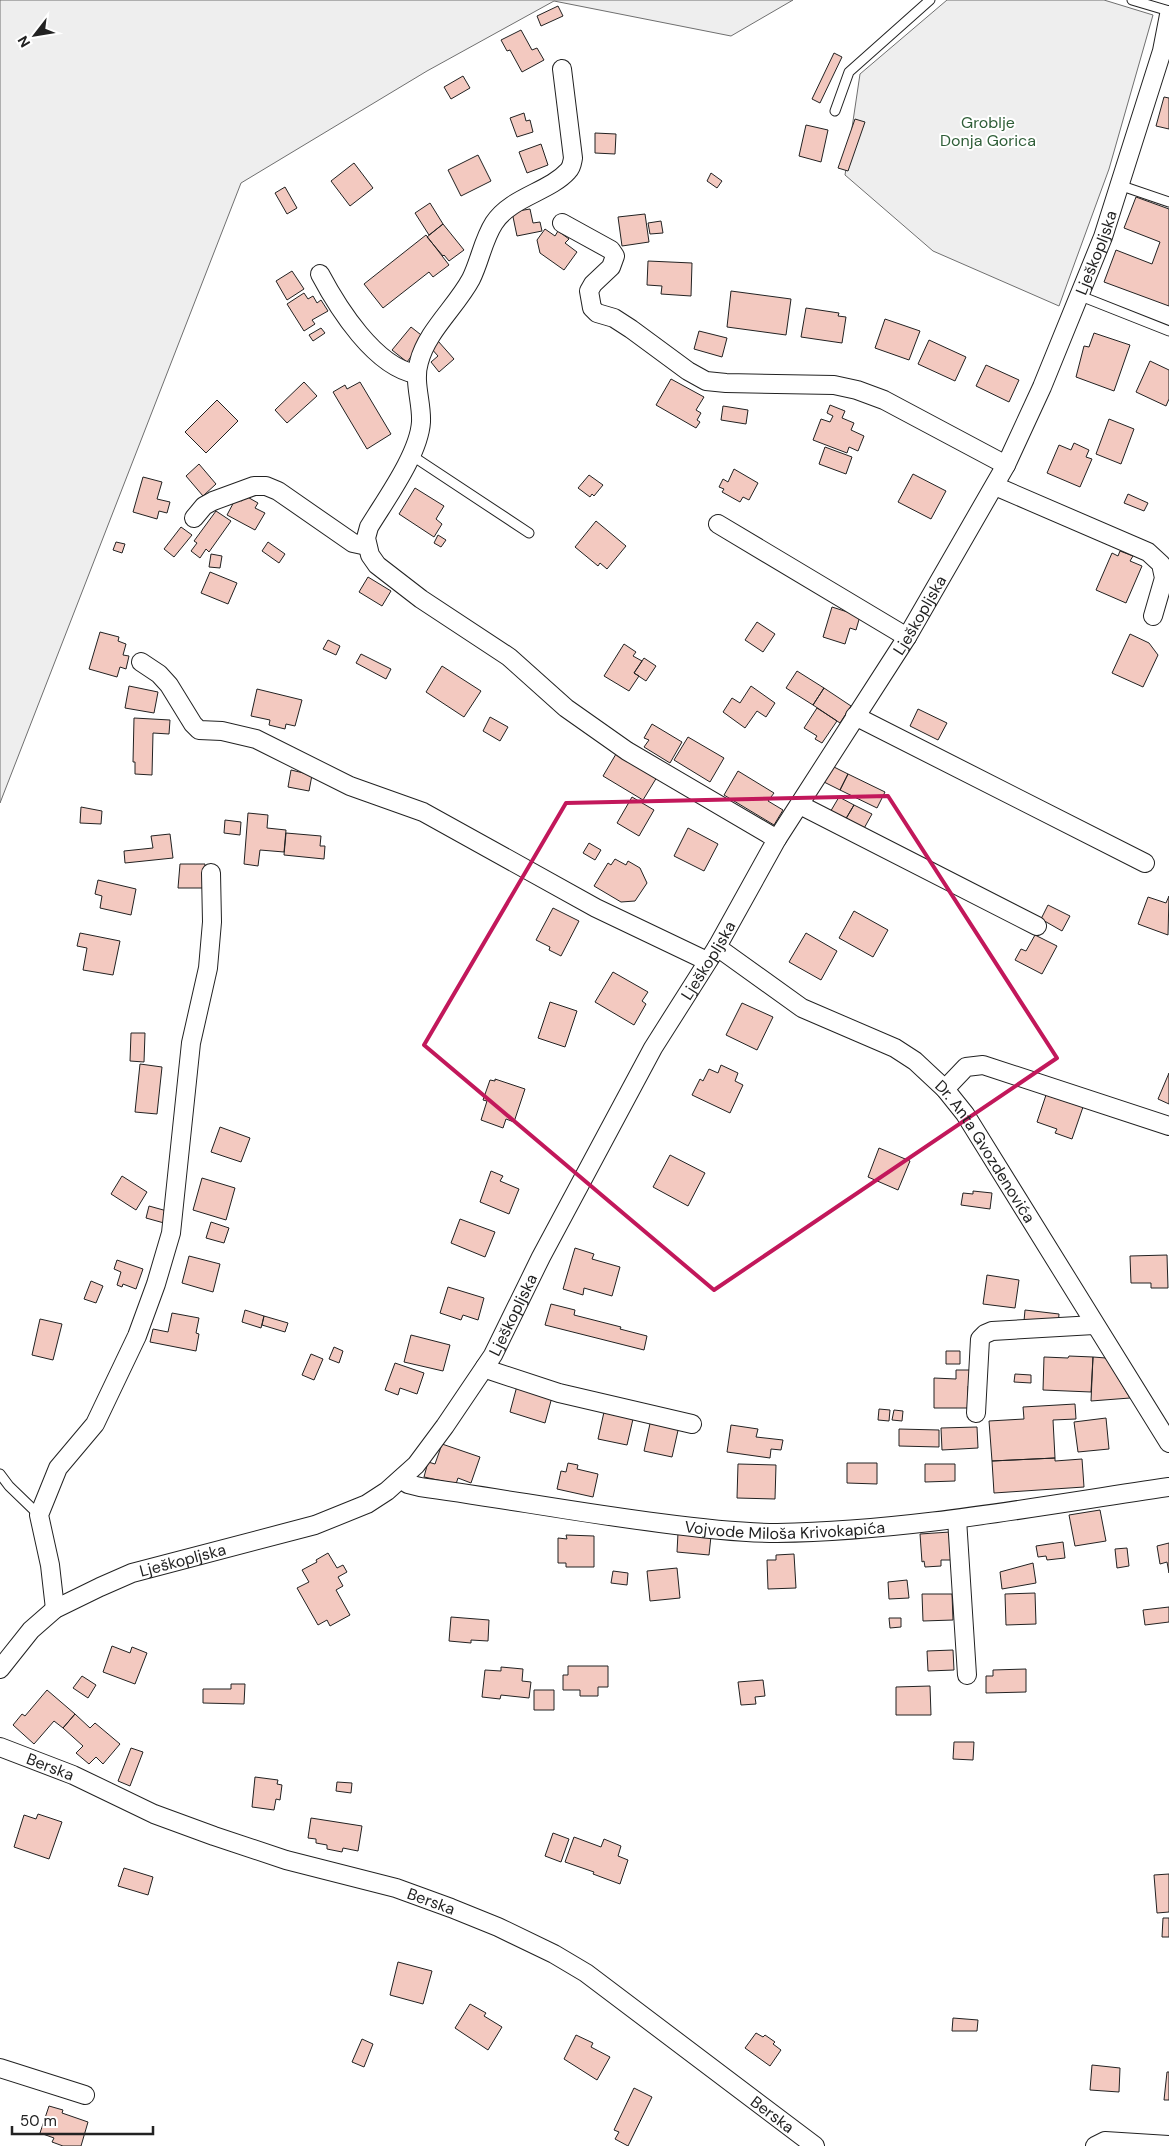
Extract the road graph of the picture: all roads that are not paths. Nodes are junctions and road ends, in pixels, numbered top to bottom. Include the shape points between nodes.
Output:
1 (930, 0) edge
2 (1132, 0) edge
3 (1169, 11) edge
4 (1169, 15) edge
5 (1165, 52) edge
6 (562, 69) dead end
7 (835, 111) dead end
8 (1120, 185) junction
9 (1169, 202) edge
10 (562, 224) dead end
11 (320, 274) dead end
12 (1078, 295) junction
13 (1169, 331) edge
14 (416, 374) junction
15 (411, 455) junction
16 (1006, 465) junction
17 (995, 486) junction
18 (194, 518) dead end
19 (718, 524) dead end
20 (530, 532) dead end
21 (367, 546) junction
22 (1153, 616) dead end
23 (907, 637) junction
24 (141, 662) dead end
25 (855, 716) junction
26 (800, 805) junction
27 (777, 839) junction
28 (1144, 862) dead end
29 (211, 873) dead end
30 (1037, 926) dead end
31 (717, 946) junction
32 (707, 962) junction
33 (945, 1089) junction
34 (1169, 1126) edge
35 (1094, 1325) junction
36 (485, 1367) junction
37 (976, 1413) dead end
38 (692, 1424) dead end
39 (1169, 1443) edge
40 (0, 1474) edge
41 (401, 1479) junction
42 (1169, 1486) edge
43 (39, 1515) junction
44 (957, 1519) junction
45 (55, 1609) junction
46 (0, 1670) edge
47 (967, 1675) dead end
48 (0, 1747) edge
49 (0, 2068) edge
50 (85, 2095) dead end
51 (1169, 2145) edge
52 (815, 2146) edge
53 (1095, 2146) edge

1 - 7 lane via 849,72
2 - 3 lane
4 - 5 street, Lješkopljska
5 - 8 street, Lješkopljska
6 - 14 street via 572,166 563,176 504,212 494,222 471,279 425,348
8 - 9 lane
8 - 12 street, Lješkopljska via 1103,237
10 - 16 street via 611,250 615,256 611,267 589,291 592,308 614,318 706,381 834,385 857,390 884,400
11 - 14 street via 346,318 362,337 404,371
12 - 13 lane
12 - 16 street, Lješkopljska
14 - 15 street via 421,421
15 - 20 lane
15 - 21 street via 369,527
16 - 17 street, Lješkopljska
17 - 22 street via 1148,552 1161,564 1164,578
17 - 23 street, Lješkopljska
18 - 21 street via 213,501 254,486 266,486 353,543
19 - 23 street
21 - 27 street via 370,555 385,571 509,657 574,713 627,751
23 - 25 street, Lješkopljska
24 - 32 street via 169,685 199,730 222,730 256,740 350,786 423,812 596,908
25 - 26 street, Lješkopljska
25 - 28 street
26 - 27 street, Lješkopljska
26 - 30 street
27 - 31 street, Lješkopljska
29 - 43 street via 212,922 208,968 191,1044 171,1232 137,1336 95,1424 58,1468
31 - 32 street, Lješkopljska
31 - 33 street, Dr. Anta Gvozdenovića via 802,1008 904,1054
32 - 36 street, Lješkopljska via 653,1048
33 - 34 street via 966,1067 982,1065
33 - 35 street, Dr. Anta Gvozdenovića via 965,1114
35 - 37 street via 985,1334 980,1339
35 - 39 street, Dr. Anta Gvozdenovića
36 - 38 street via 559,1393
36 - 41 street, Lješkopljska via 429,1449
40 - 43 lane
41 - 44 street, Vojvode Miloša Krivokapića via 420,1487 699,1528 776,1533
41 - 45 street, Lješkopljska via 366,1504 341,1516 132,1573
42 - 44 street, Vojvode Miloša Krivokapića
43 - 45 street via 50,1564
44 - 47 street
45 - 46 street, Lješkopljska via 31,1630
48 - 52 street, Berska via 73,1775 154,1814 286,1860 396,1888 498,1927 554,1954 586,1973
49 - 50 street
51 - 53 street via 1105,2141

